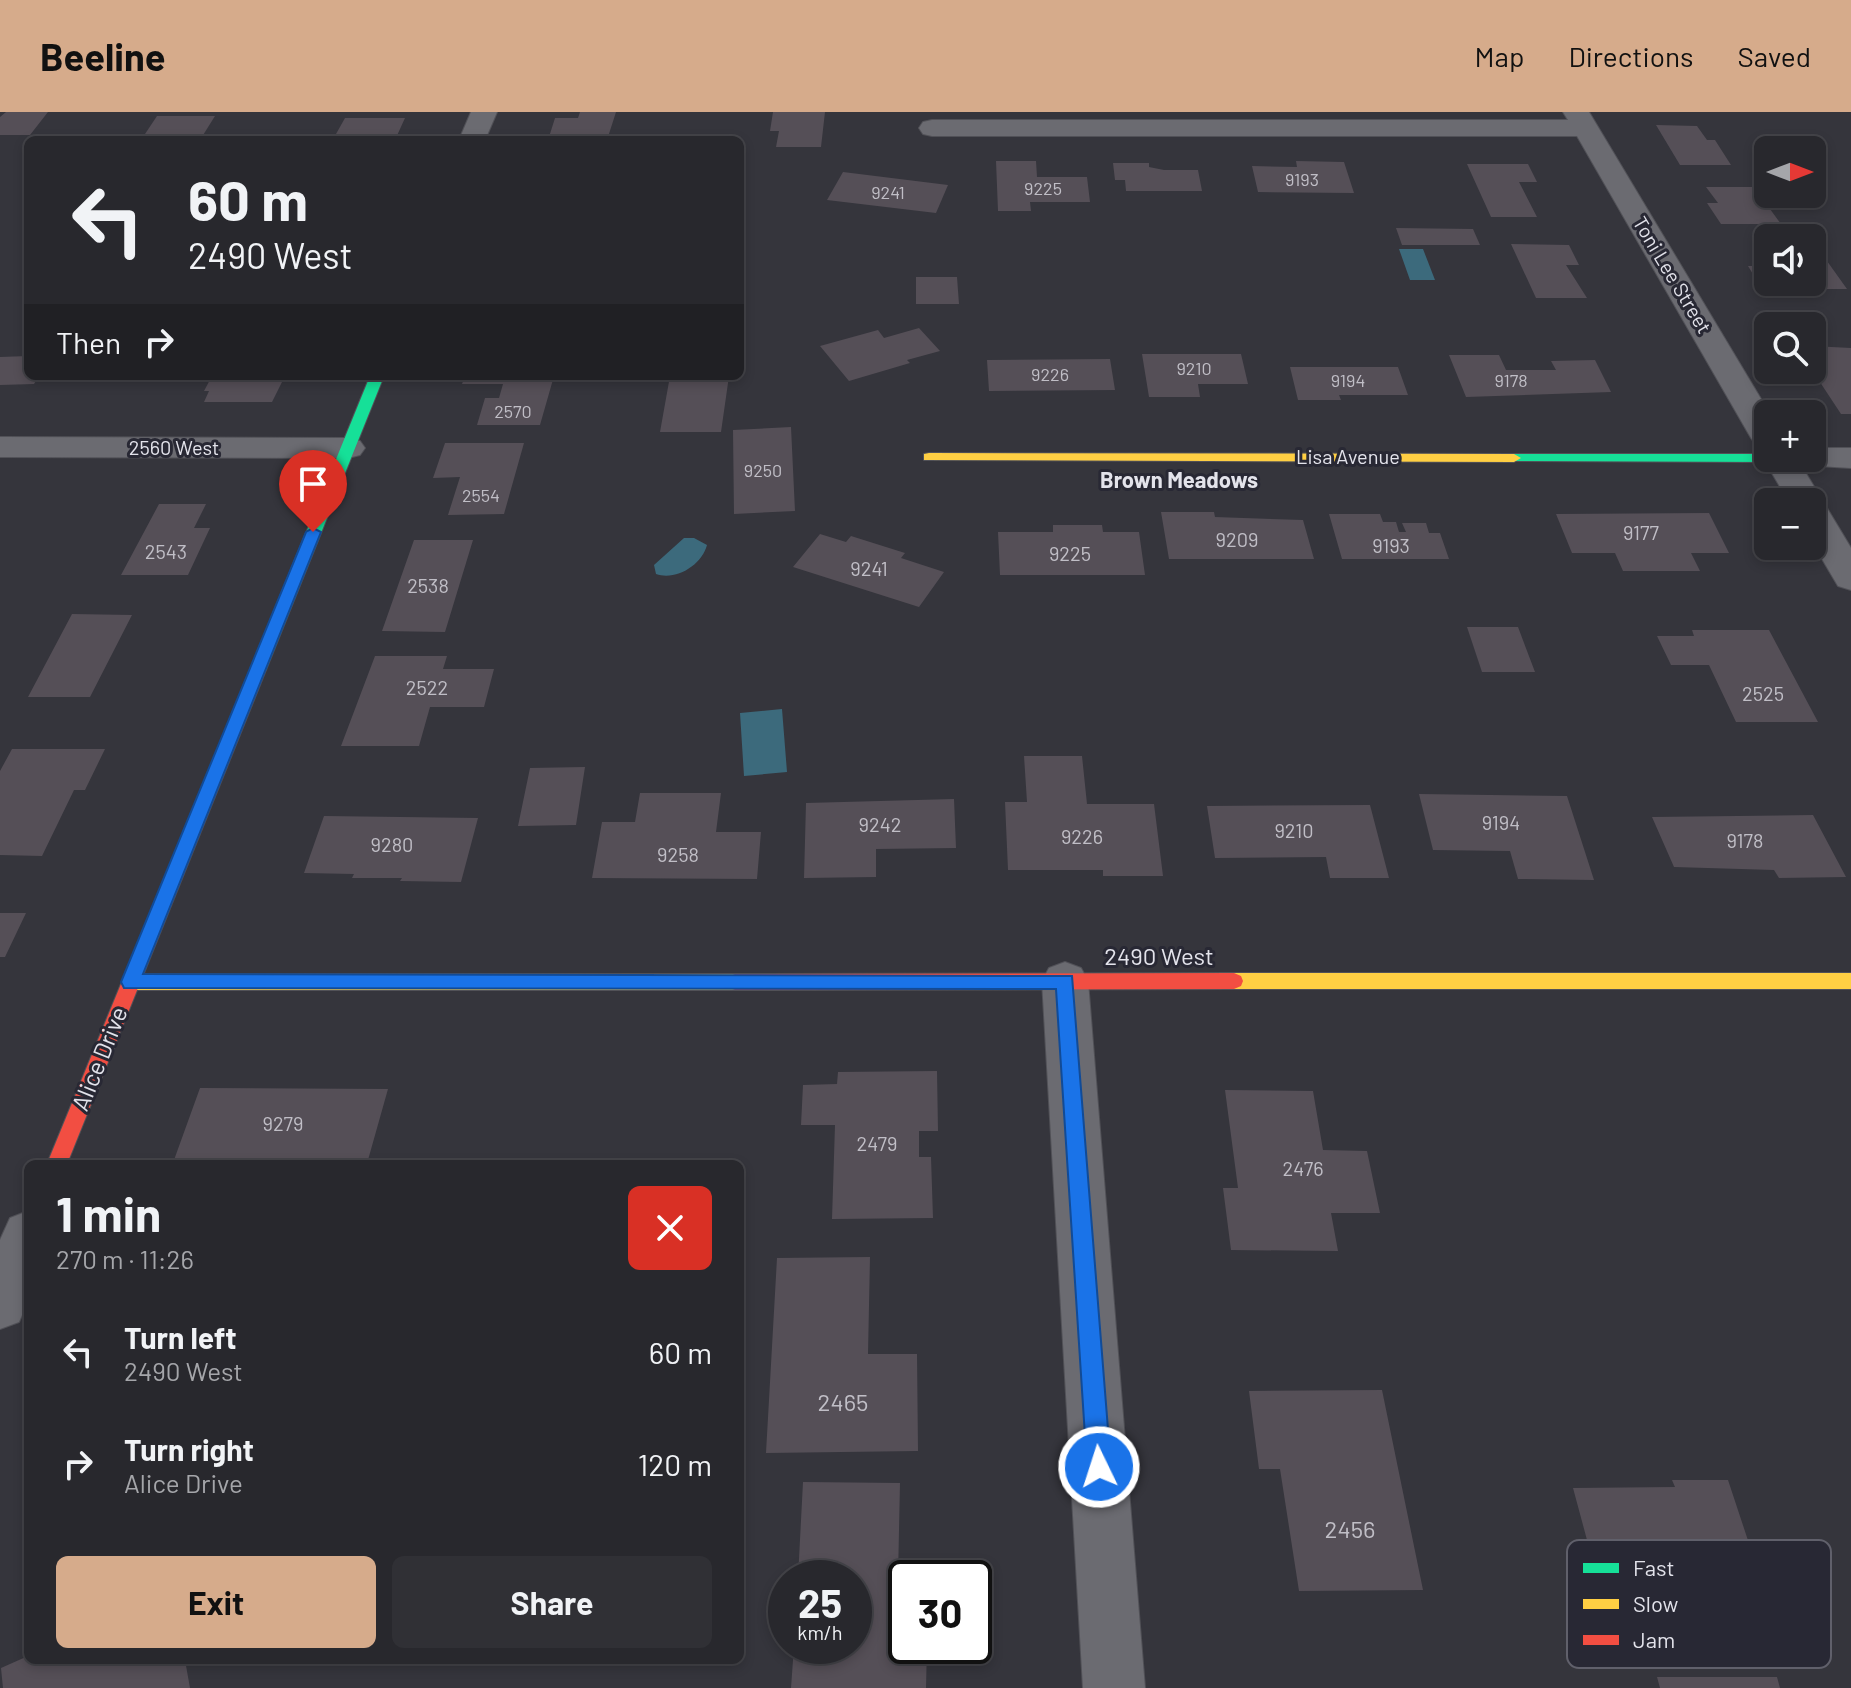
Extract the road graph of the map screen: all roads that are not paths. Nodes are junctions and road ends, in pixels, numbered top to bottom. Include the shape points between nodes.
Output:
1 (484, 112) edge
2 (1581, 120) edge
3 (932, 128) dead end
4 (474, 136) edge
5 (375, 380) edge
6 (1754, 414) edge
7 (0, 447) edge
8 (348, 448) junction
9 (929, 457) dead end
10 (1754, 458) edge
11 (1826, 458) edge
12 (1851, 458) edge
13 (1826, 536) edge
14 (1851, 578) edge
15 (1065, 981) junction
16 (1851, 981) edge
17 (131, 982) junction
18 (59, 1160) edge
19 (24, 1245) edge
20 (0, 1304) edge
21 (1114, 1688) edge

1 - 4 street
2 - 3 street
2 - 6 street, Toni Lee Street
5 - 8 street, Alice Drive
7 - 8 street, 2560 West
8 - 17 street, Alice Drive
9 - 10 street, Lisa Avenue
11 - 12 street
13 - 14 street
15 - 16 street, 2490 West
15 - 17 street, 2490 West
15 - 21 street
17 - 18 street, Alice Drive
19 - 20 street

